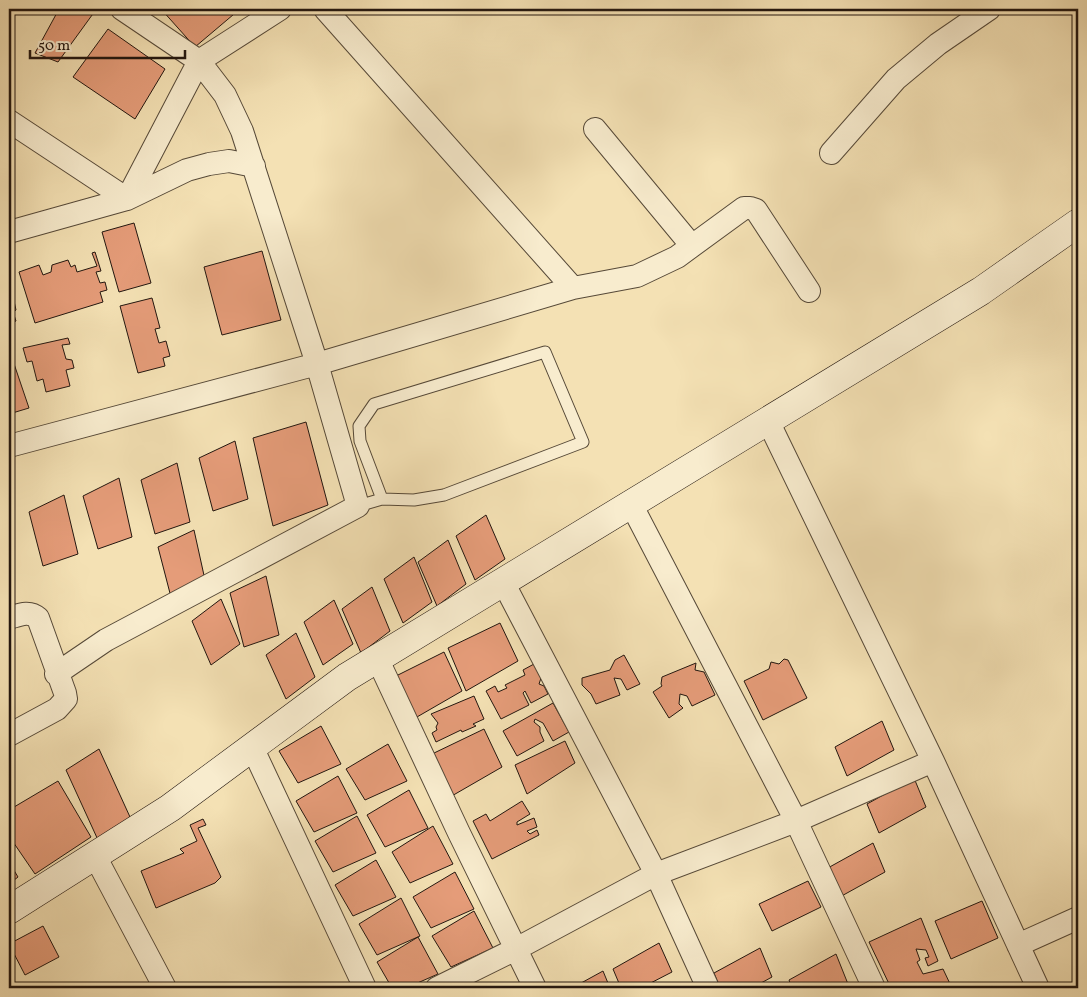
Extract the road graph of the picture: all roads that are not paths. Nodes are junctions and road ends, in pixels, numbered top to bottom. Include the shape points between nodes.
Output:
1 (122, 9) edge
2 (280, 9) edge
3 (325, 9) edge
4 (989, 9) edge
5 (199, 61) junction
6 (9, 121) edge
7 (595, 129) dead end
8 (831, 153) dead end
9 (254, 166) junction
10 (127, 199) junction
11 (1078, 223) edge
12 (9, 232) edge
13 (692, 246) junction
14 (573, 288) junction
15 (809, 291) dead end
16 (317, 364) junction
17 (768, 421) junction
18 (9, 446) edge
19 (382, 499) junction
20 (631, 504) junction
21 (358, 506) junction
22 (503, 582) junction
23 (9, 618) edge
24 (377, 658) junction
25 (56, 674) dead end
26 (9, 735) edge
27 (252, 747) junction
28 (933, 761) junction
29 (796, 821) junction
30 (94, 856) junction
31 (656, 874) junction
32 (9, 910) edge
33 (1078, 918) edge
34 (1018, 945) junction
35 (516, 949) junction
36 (165, 988) edge
37 (365, 988) edge
38 (437, 988) edge
39 (535, 988) edge
40 (708, 988) edge
41 (874, 988) edge
42 (1038, 988) edge

1 - 5 street
2 - 5 street
3 - 14 street
4 - 8 street via 938,44 896,79
5 - 9 street via 233,109
5 - 10 street
6 - 10 street
7 - 13 street
9 - 10 street via 229,161 209,164 187,170
9 - 16 street
10 - 12 street
11 - 17 street via 981,292
13 - 14 street via 637,276
13 - 15 street via 744,208 756,210
14 - 16 street
16 - 18 street
16 - 21 street
17 - 20 street
17 - 28 street
19 - 19 lane via 414,500 444,495 583,442 545,352 374,404 359,426 360,441
19 - 21 lane
20 - 22 street
20 - 29 street
21 - 25 street via 106,640
22 - 24 street
22 - 31 street
23 - 26 street via 28,613 38,618 66,699 57,709
24 - 27 street
24 - 35 street
27 - 30 street via 170,808
27 - 37 street
28 - 29 street
28 - 34 street
29 - 31 street
29 - 41 street
30 - 32 street
30 - 36 street
31 - 35 street
31 - 40 street
33 - 34 street
34 - 42 street
35 - 38 street
35 - 39 street

